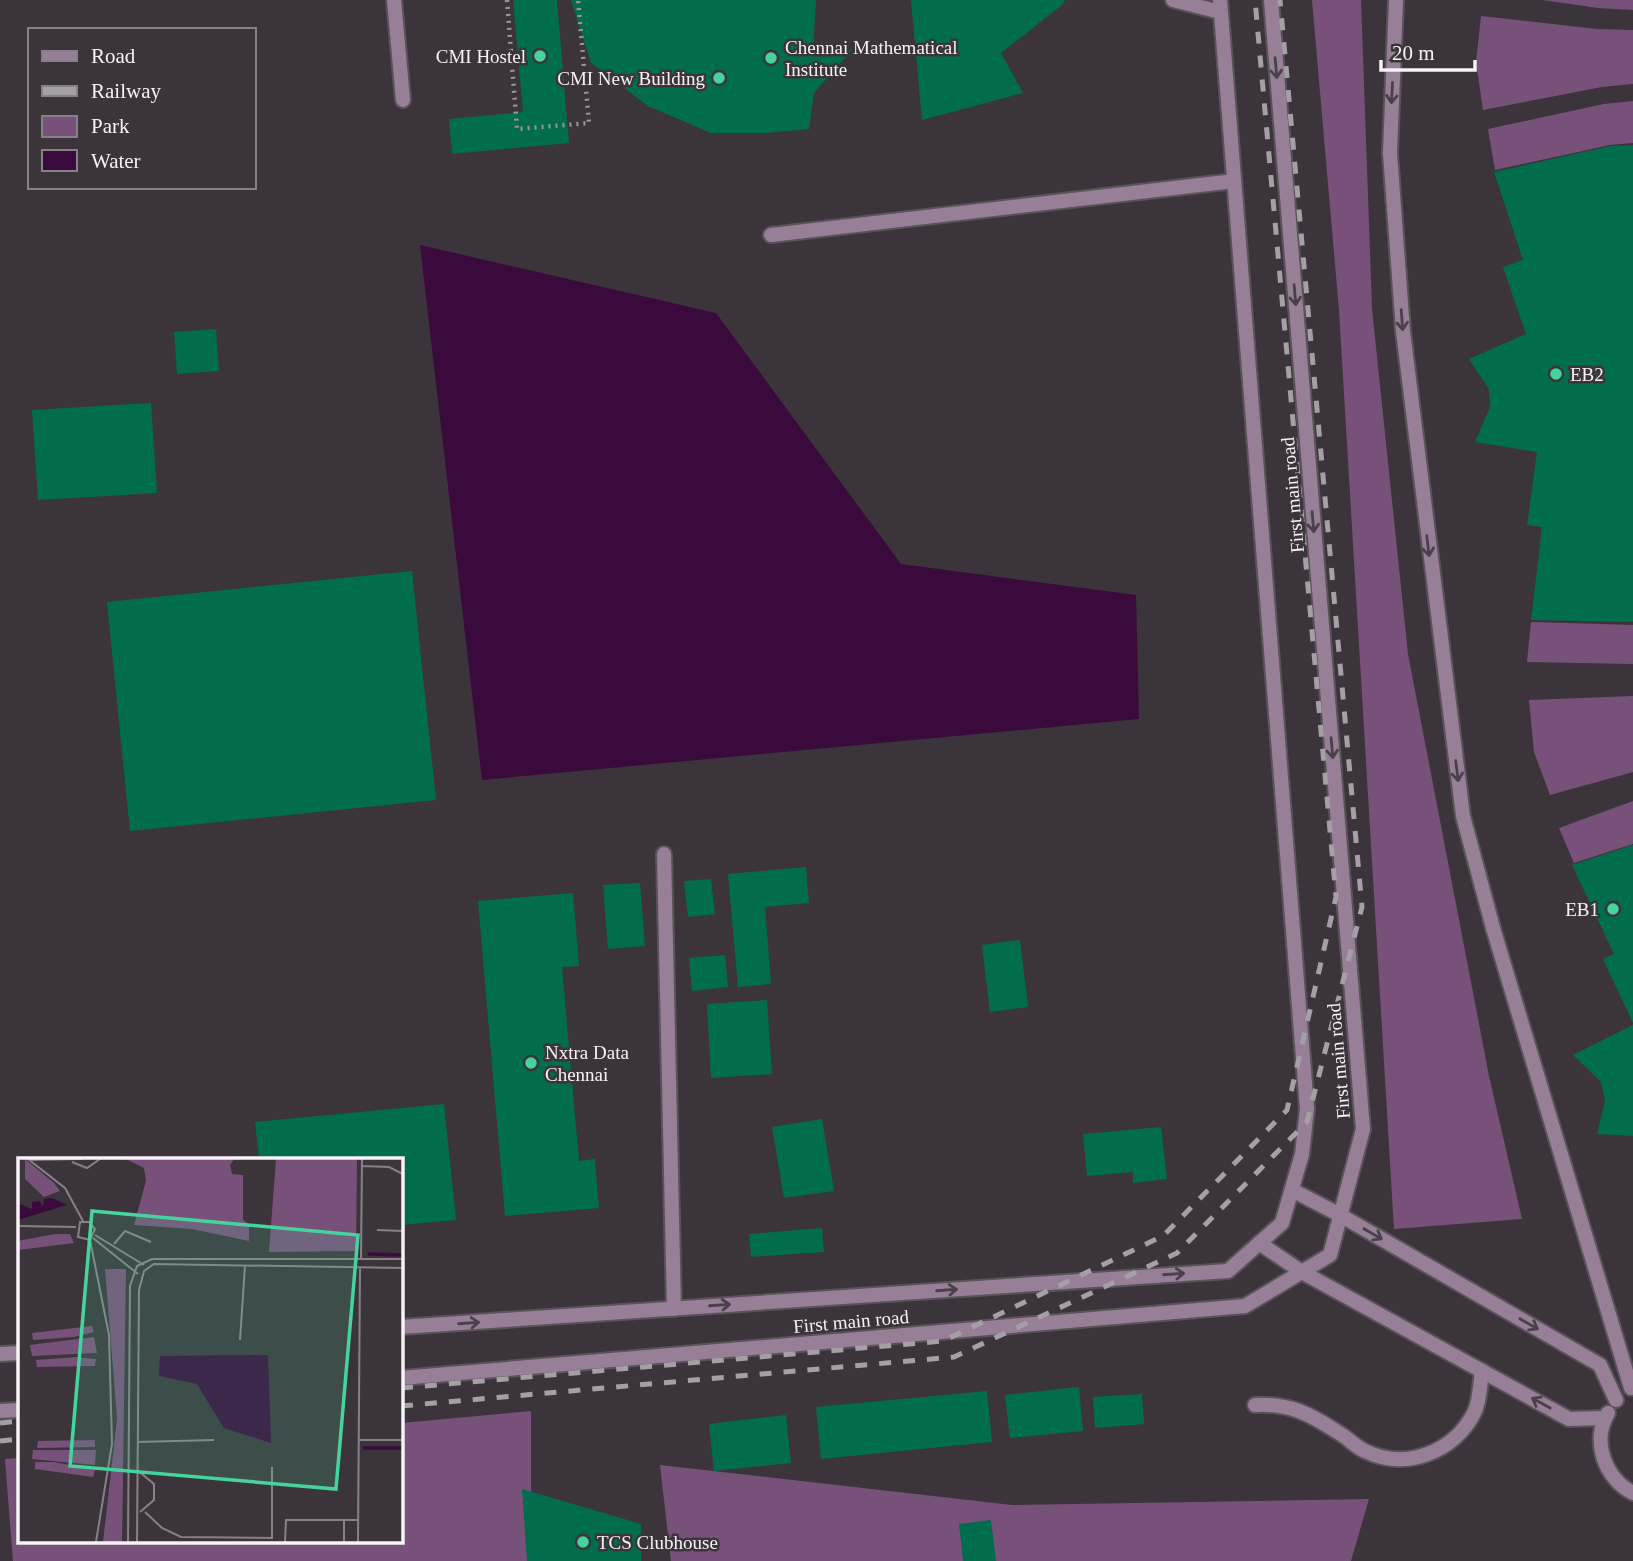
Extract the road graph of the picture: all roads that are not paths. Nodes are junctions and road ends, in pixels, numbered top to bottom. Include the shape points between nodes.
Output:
1 (394, 0) edge
2 (1173, 0) edge
3 (1270, 0) edge
4 (1396, 0) edge
5 (1220, 6) edge
6 (403, 100) dead end
7 (1234, 181) junction
8 (771, 235) dead end
9 (664, 854) dead end
10 (1292, 1190) junction
11 (1340, 1215) junction
12 (1259, 1243) junction
13 (1302, 1272) junction
14 (674, 1309) junction
15 (402, 1327) edge
16 (18, 1353) edge
17 (0, 1354) edge
18 (1482, 1371) junction
19 (402, 1378) edge
20 (1632, 1388) edge
21 (1616, 1400) junction
22 (1255, 1405) dead end
23 (18, 1410) edge
24 (0, 1411) edge
25 (1605, 1418) junction
26 (1633, 1493) edge

1 - 6 street
2 - 5 street
3 -> 11 street, First main road via 1363,1129
4 -> 20 street via 1390,153 1403,331 1463,816
5 - 7 street
7 - 8 street
7 - 10 street via 1307,1109
9 - 14 street
10 - 11 street
10 - 12 street via 1282,1223
11 - 13 street, First main road via 1330,1255
11 -> 21 street via 1600,1365
12 - 13 street
14 -> 12 street via 1228,1271
13 - 18 street
13 - 19 street, First main road via 1245,1306
15 -> 14 street
16 - 17 street
18 - 22 street via 1475,1412 1463,1430 1422,1458 1394,1459 1365,1451 1304,1412 1276,1404
25 -> 18 street via 1569,1419
20 - 21 street
21 - 25 street
23 - 24 street
25 - 26 street via 1600,1438 1603,1457 1611,1475

